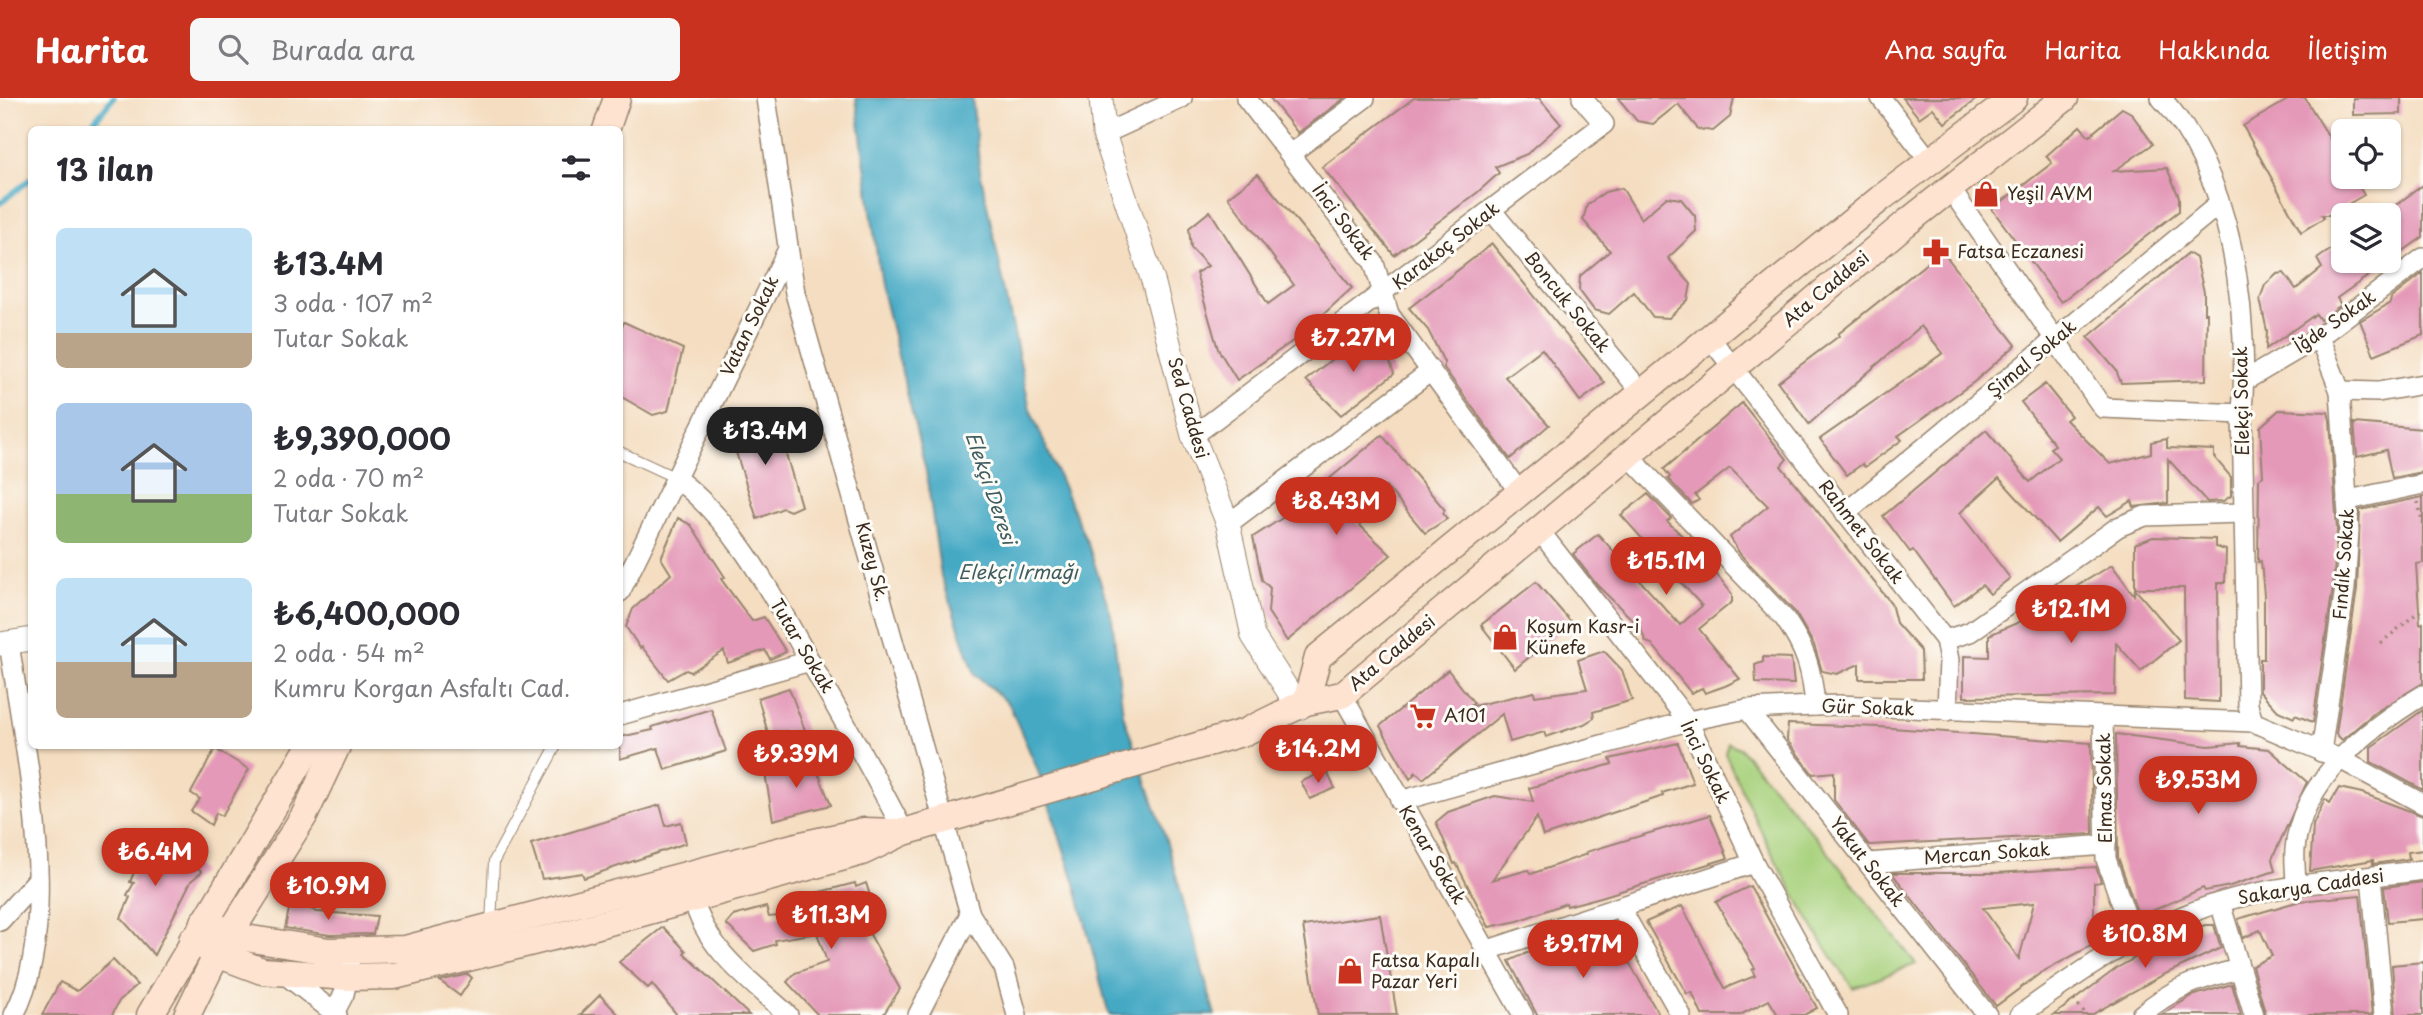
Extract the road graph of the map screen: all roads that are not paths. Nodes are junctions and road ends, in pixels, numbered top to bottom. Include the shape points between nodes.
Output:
1 (766, 98) edge
2 (1101, 98) edge
3 (1182, 98) edge
4 (1246, 98) edge
5 (1365, 98) edge
6 (1582, 98) edge
7 (1881, 98) edge
8 (2014, 98) edge
9 (2065, 98) edge
10 (2161, 98) edge
11 (1104, 134) junction
12 (1290, 154) junction
13 (1930, 161) junction
14 (1950, 187) junction
15 (2218, 204) junction
16 (1492, 211) junction
17 (788, 249) junction
18 (2423, 258) edge
19 (1384, 294) junction
20 (2319, 337) junction
21 (1710, 338) junction
22 (2056, 339) junction
23 (1734, 366) junction
24 (1431, 371) junction
25 (2244, 381) junction
26 (2423, 384) edge
27 (2340, 391) junction
28 (1642, 393) junction
29 (2242, 414) junction
30 (1193, 436) junction
31 (623, 453) edge
32 (1628, 455) junction
33 (677, 479) junction
34 (2423, 484) edge
35 (1520, 493) junction
36 (2348, 500) junction
37 (1845, 513) junction
38 (2243, 513) junction
39 (1228, 524) junction
40 (1539, 530) junction
41 (623, 586) edge
42 (1945, 640) junction
43 (13, 642) edge
44 (810, 661) junction
45 (1342, 695) junction
46 (2423, 695) edge
47 (1303, 705) junction
48 (1815, 706) junction
49 (1747, 709) junction
50 (1947, 711) junction
51 (623, 714) edge
52 (2104, 717) junction
53 (1688, 721) junction
54 (2253, 722) junction
55 (308, 749) edge
56 (336, 749) edge
57 (553, 749) edge
58 (2321, 752) junction
59 (2340, 759) junction
60 (1400, 801) junction
61 (2423, 804) edge
62 (954, 818) junction
63 (904, 832) junction
64 (2106, 845) junction
65 (797, 858) junction
66 (1754, 863) junction
67 (1868, 863) junction
68 (2423, 870) edge
69 (2371, 877) junction
70 (38, 879) junction
71 (688, 887) junction
72 (2296, 887) junction
73 (2220, 903) junction
74 (1620, 909) junction
75 (970, 914) junction
76 (575, 918) junction
77 (0, 921) edge
78 (491, 926) junction
79 (198, 931) junction
80 (232, 933) junction
81 (2134, 939) junction
82 (1488, 950) junction
83 (217, 954) junction
84 (350, 964) junction
85 (2239, 969) junction
86 (282, 972) junction
87 (2147, 1013) edge
88 (334, 1014) edge
89 (14, 1015) edge
90 (150, 1015) edge
91 (187, 1015) edge
92 (788, 1015) edge
93 (918, 1015) edge
94 (1017, 1015) edge
95 (1523, 1015) edge
96 (1681, 1015) edge
97 (1838, 1015) edge
98 (1987, 1015) edge
99 (2020, 1015) edge
100 (2254, 1015) edge
101 (2384, 1015) edge

1 - 17 street, Kuzey Sk.
2 - 11 street, Sed Caddesi
3 - 11 street
4 - 12 street, İnci Sokak
5 - 12 street
6 - 16 street, Karakoç Sokak via 1604,124
7 - 13 street
8 - 13 main road, Ata Caddesi
9 - 14 main road, Ata Caddesi
10 - 15 street, Elekçi Sokak via 2207,170
11 - 30 street, Sed Caddesi via 1154,284
12 - 19 street, İnci Sokak via 1374,263
13 - 14 main road
13 - 21 main road, Ata Caddesi
14 - 22 street
14 - 23 main road, Ata Caddesi
15 - 22 street, Şimal Sokak
15 - 25 street, Elekçi Sokak via 2237,278
16 - 19 street, Karakoç Sokak
16 - 28 street, Boncuk Sokak
17 - 33 street, Vatan Sokak
17 - 62 street, Kuzey Sk. via 795,293
18 - 20 street, İğde Sokak
19 - 24 street, İnci Sokak via 1389,314
19 - 30 street, Karakoç Sokak
20 - 25 street, İğde Sokak
20 - 27 street, Fındık Sokak
21 - 23 street, Rahmet Sokak
21 - 28 main road, Ata Caddesi
22 - 29 street via 2104,408
22 - 37 street, Şimal Sokak
23 - 32 main road, Ata Caddesi
23 - 37 street, Rahmet Sokak
24 - 35 street, İnci Sokak
24 - 39 street
25 - 29 street, Elekçi Sokak
26 - 27 street via 2378,392
27 - 36 street, Fındık Sokak
28 - 35 main road, Ata Caddesi
29 - 38 street, Elekçi Sokak
30 - 39 street, Sed Caddesi
31 - 33 lane
32 - 40 main road, Ata Caddesi
32 - 48 street via 1785,619 1812,671
33 - 41 street, Vatan Sokak
33 - 44 street, Tutar Sokak via 706,501 755,566
34 - 36 street
35 - 47 main road, Ata Caddesi via 1318,657
36 - 58 street, Fındık Sokak via 2345,588
37 - 42 street, Rahmet Sokak
38 - 42 street via 2145,516 2118,527 1970,632
38 - 54 street, Elekçi Sokak via 2248,705
39 - 47 street, Sed Caddesi via 1254,636
40 - 45 main road, Ata Caddesi
40 - 53 street, İnci Sokak
42 - 50 street
43 - 70 street
44 - 51 street
44 - 63 street, Tutar Sokak
45 - 47 main road, Ata Caddesi
45 - 60 street, Kenar Sokak
46 - 59 street via 2364,733
47 - 62 main road via 1245,732
48 - 49 street, Gür Sokak
48 - 50 street, Gür Sokak
49 - 53 street, Gür Sokak
49 - 67 street, Yakut Sokak
50 - 52 street, Gür Sokak
52 - 54 street, Gür Sokak
52 - 64 street, Elmas Sokak
53 - 60 street, Gür Sokak
53 - 66 street, İnci Sokak
54 - 58 street, Gür Sokak
55 - 79 main road
56 - 80 main road via 304,816
57 - 78 lane via 494,861
58 - 59 street, Gür Sokak
59 - 61 street, Gür Sokak
59 - 72 street via 2319,786 2304,818 2295,847
60 - 82 street, Kenar Sokak
62 - 63 main road
62 - 75 street, Kuzey Sk.
63 - 65 main road via 862,852
63 - 65 main road via 864,831
64 - 67 street, Mercan Sokak
64 - 81 street, Elmas Sokak via 2106,859
65 - 71 main road
66 - 74 street
66 - 97 street, İnci Sokak
67 - 98 street, Yakut Sokak
68 - 69 street, Sakarya Caddesi
69 - 72 street, Sakarya Caddesi
69 - 101 street
70 - 77 street
70 - 89 street via 39,922
71 - 76 main road
71 - 92 street via 702,924 723,955
72 - 73 street, Sakarya Caddesi
73 - 81 street, Sakarya Caddesi
73 - 85 street
74 - 82 street
74 - 96 street
75 - 93 street
75 - 94 street, Kuzey Sk. via 1004,968
76 - 78 main road
76 - 84 main road via 395,976
78 - 84 main road
79 - 80 main road
79 - 83 main road
79 - 90 main road
80 - 83 main road
80 - 84 main road
81 - 99 street, Sakarya Caddesi
82 - 95 street, Kenar Sokak
83 - 86 main road via 262,971
83 - 91 main road
84 - 86 main road
84 - 88 street
85 - 87 street via 2191,981
85 - 100 street
86 - 88 street

